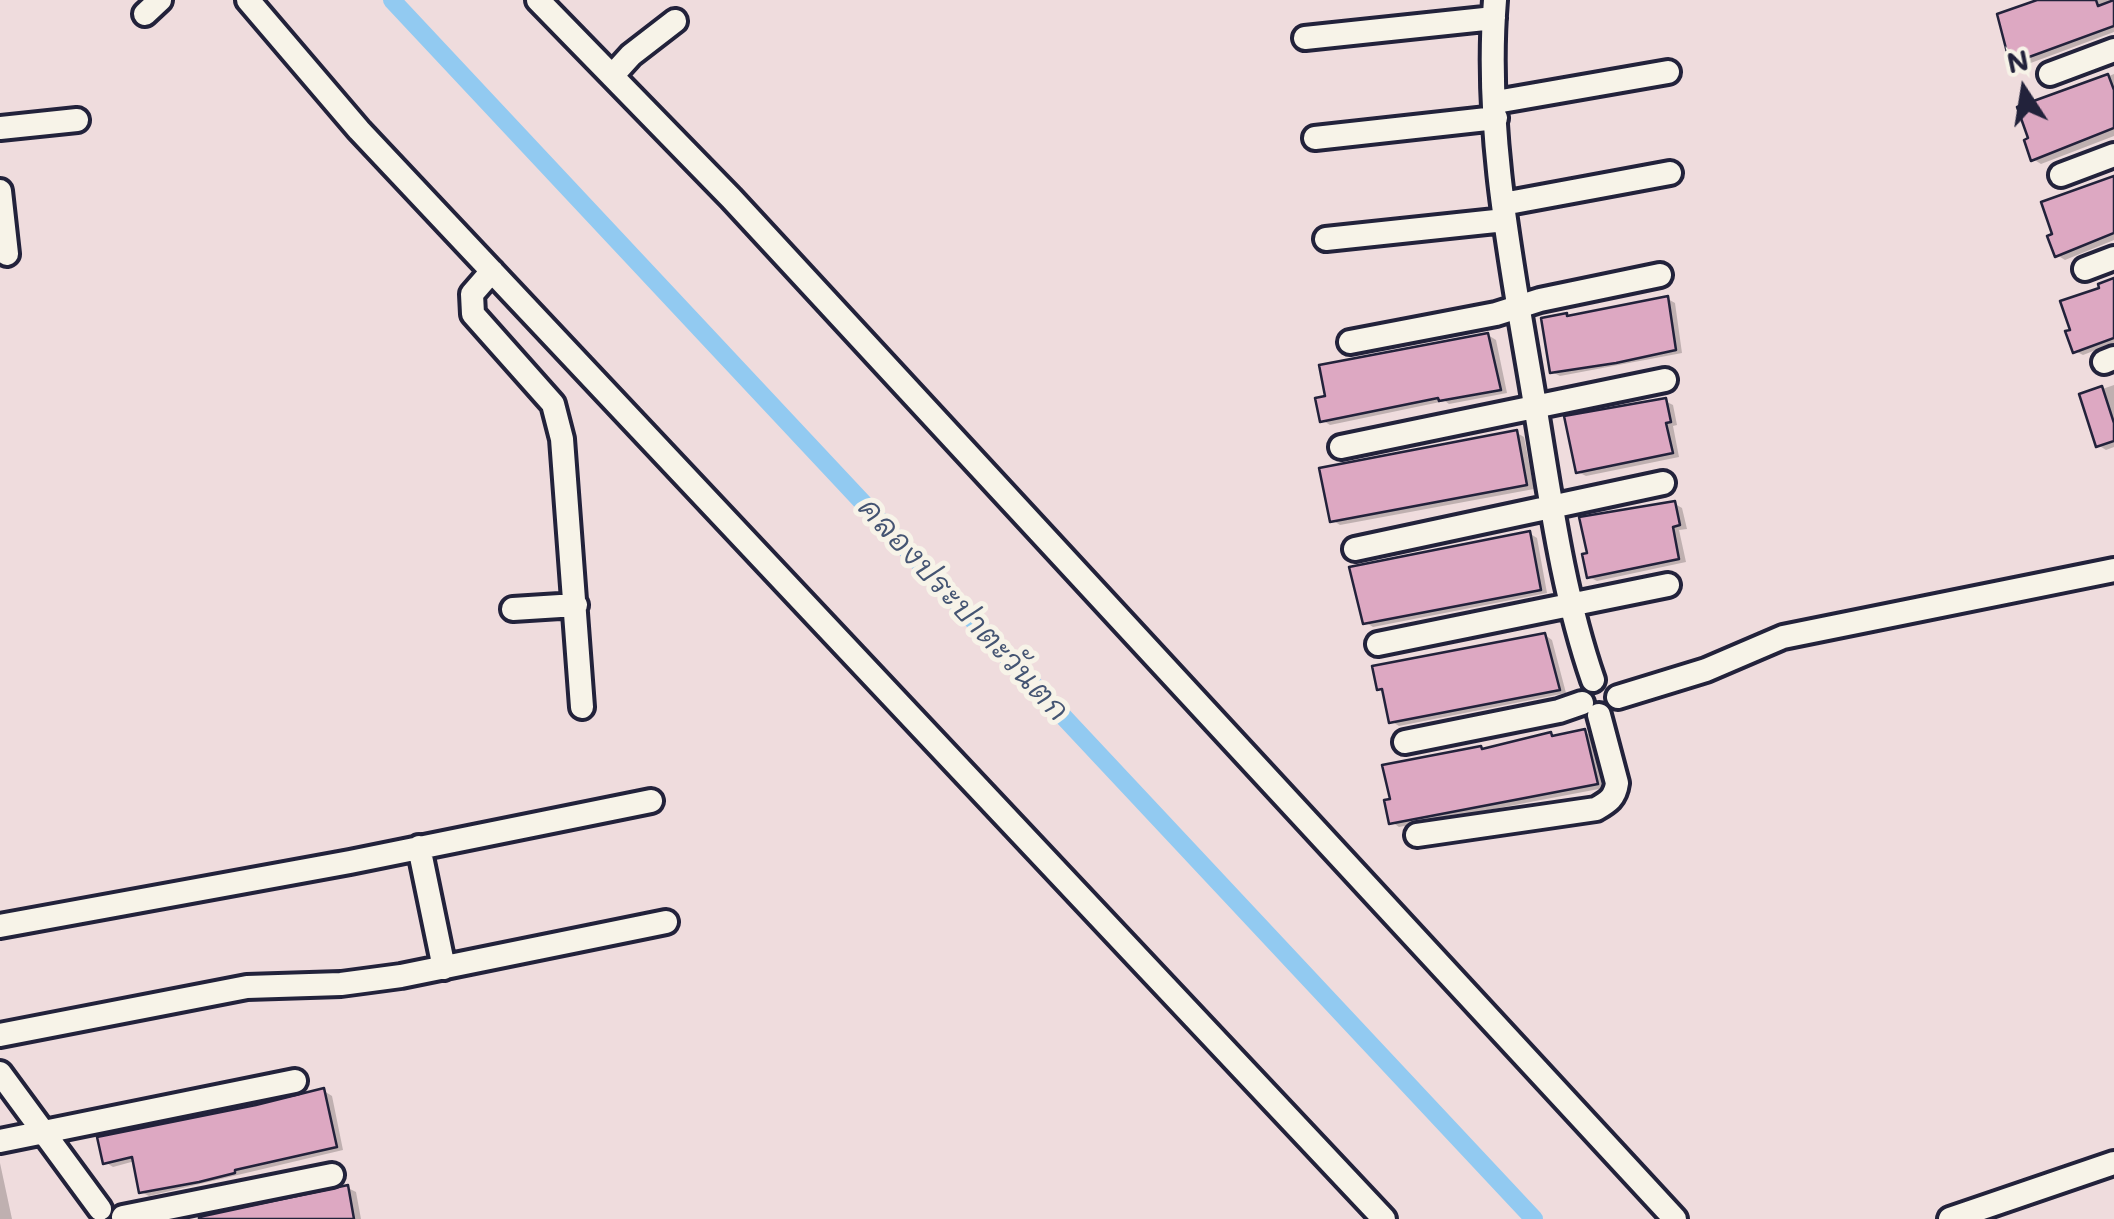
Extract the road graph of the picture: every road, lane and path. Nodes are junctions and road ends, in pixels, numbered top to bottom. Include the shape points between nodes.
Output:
1 (248, 0) edge
2 (538, 0) edge
3 (1494, 9) edge
4 (675, 20) dead end
5 (1305, 38) dead end
6 (2114, 50) edge
7 (1668, 72) dead end
8 (2050, 74) dead end
9 (612, 76) junction
10 (1496, 110) junction
11 (77, 120) dead end
12 (0, 128) edge
13 (1315, 138) dead end
14 (2114, 155) edge
15 (1670, 172) dead end
16 (2062, 176) dead end
17 (0, 190) edge
18 (1504, 212) junction
19 (1326, 240) dead end
20 (6, 254) dead end
21 (2114, 258) edge
22 (2085, 269) dead end
23 (492, 271) junction
24 (1660, 275) dead end
25 (1518, 307) junction
26 (1350, 342) dead end
27 (1665, 380) dead end
28 (1536, 408) junction
29 (1341, 447) dead end
30 (1663, 484) dead end
31 (1552, 506) junction
32 (1355, 549) dead end
33 (2114, 570) edge
34 (1668, 584) dead end
35 (576, 605) junction
36 (1570, 606) junction
37 (513, 609) dead end
38 (1378, 644) dead end
39 (1593, 680) junction
40 (1618, 698) junction
41 (582, 707) dead end
42 (1591, 709) junction
43 (1405, 742) dead end
44 (650, 800) dead end
45 (1418, 835) dead end
46 (418, 847) junction
47 (666, 922) dead end
48 (0, 926) edge
49 (444, 968) junction
50 (0, 1035) edge
51 (0, 1073) edge
52 (295, 1081) dead end
53 (45, 1131) junction
54 (0, 1141) edge
55 (2114, 1162) edge
56 (332, 1176) dead end
57 (96, 1214) edge
58 (123, 1218) edge
59 (1384, 1219) edge
60 (1675, 1219) edge
61 (1950, 1219) edge

1 - 23 street via 358,130
2 - 9 street
3 - 5 street
3 - 10 street
4 - 9 street
6 - 8 street
7 - 10 street
9 - 60 street
10 - 13 street
10 - 18 street
11 - 12 street
14 - 16 street
15 - 18 street
17 - 20 street
18 - 19 street
18 - 25 street
21 - 22 street
23 - 35 street via 472,294 473,314 558,415
23 - 59 street
24 - 25 street
25 - 26 street
25 - 28 street
27 - 28 street
28 - 29 street
28 - 31 street
30 - 31 street
31 - 32 street
31 - 36 street
33 - 40 street via 1783,637
34 - 36 street
35 - 37 street
35 - 41 street
36 - 38 street
36 - 39 street
39 - 40 street via 1613,684
39 - 42 street via 1583,690
40 - 42 street via 1612,710
42 - 43 street
42 - 45 street via 1617,784 1609,802
44 - 46 street
46 - 48 street
46 - 49 street
47 - 49 street
49 - 50 street via 354,983 247,987
51 - 53 street
52 - 53 street
53 - 54 street
53 - 57 street
55 - 61 street
56 - 58 street
57 - 58 street via 113,1208

